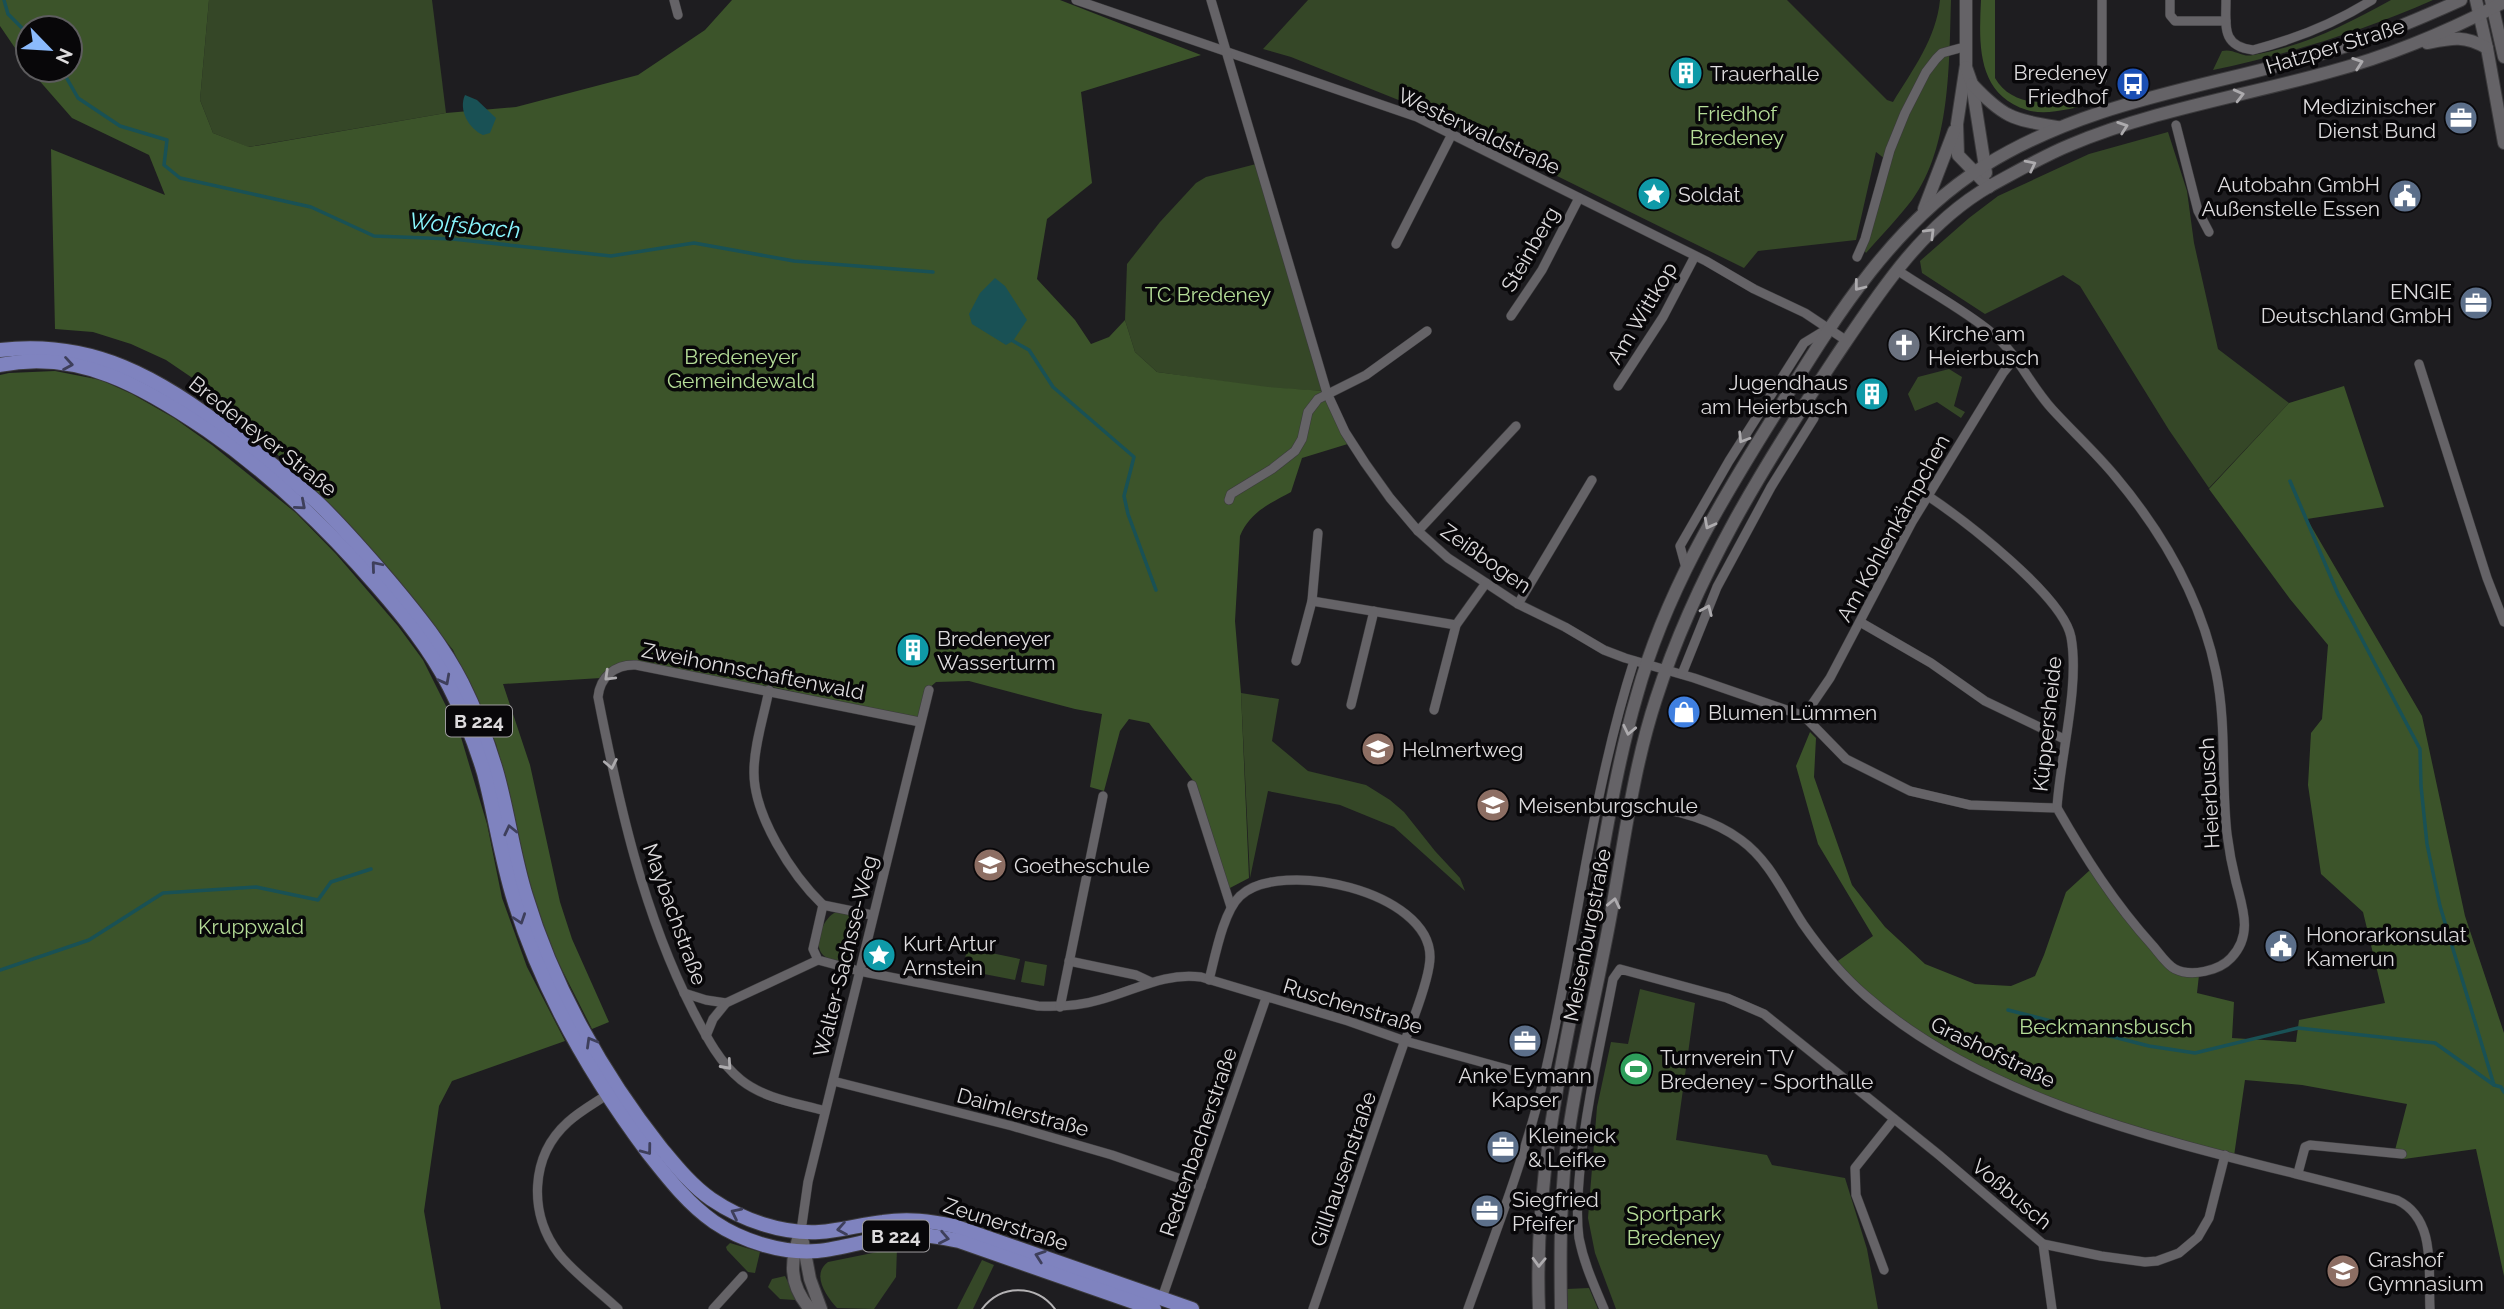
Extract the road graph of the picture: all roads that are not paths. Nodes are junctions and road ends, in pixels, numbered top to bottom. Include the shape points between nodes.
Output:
1 (674, 0) edge
2 (1076, 0) edge
3 (1211, 0) edge
4 (1966, 0) edge
5 (2102, 0) edge
6 (2170, 0) edge
7 (2226, 0) edge
8 (2371, 0) edge
9 (2461, 0) edge
10 (2476, 0) edge
11 (2496, 3) edge
12 (2479, 14) junction
13 (678, 15) dead end
14 (2226, 21) junction
15 (1965, 47) junction
16 (2402, 47) junction
17 (2487, 48) junction
18 (1225, 51) junction
19 (2504, 57) edge
20 (1966, 65) junction
21 (2102, 80) dead end
22 (1972, 84) junction
23 (2185, 87) junction
24 (2174, 118) junction
25 (1956, 124) junction
26 (2057, 127) junction
27 (1452, 134) junction
28 (2504, 143) edge
29 (1979, 170) junction
30 (1989, 187) junction
31 (1579, 198) junction
32 (1922, 213) junction
33 (2208, 232) dead end
34 (1396, 244) dead end
35 (1695, 256) junction
36 (1857, 257) dead end
37 (1897, 270) junction
38 (1511, 316) dead end
39 (1829, 329) junction
40 (1426, 331) dead end
41 (1847, 341) junction
42 (0, 349) edge
43 (2015, 358) junction
44 (2419, 364) dead end
45 (0, 365) edge
46 (1618, 386) dead end
47 (1327, 393) junction
48 (1809, 398) junction
49 (1516, 426) dead end
50 (1592, 480) dead end
51 (1928, 496) junction
52 (1229, 500) dead end
53 (1418, 531) junction
54 (1318, 533) dead end
55 (1486, 583) junction
56 (1312, 601) junction
57 (1518, 604) junction
58 (1374, 611) junction
59 (1860, 622) junction
60 (2504, 622) edge
61 (1456, 625) junction
62 (1296, 661) dead end
63 (1640, 662) junction
64 (1667, 669) junction
65 (1682, 674) junction
66 (769, 690) junction
67 (929, 690) dead end
68 (598, 697) joint
69 (1351, 705) dead end
70 (1434, 710) dead end
71 (1804, 716) junction
72 (920, 722) junction
73 (2064, 739) junction
74 (1192, 785) dead end
75 (1102, 796) dead end
76 (1631, 804) junction
77 (2057, 808) junction
78 (823, 905) junction
79 (1231, 907) junction
80 (872, 915) junction
81 (818, 960) junction
82 (1069, 961) junction
83 (1620, 969) joint
84 (859, 971) junction
85 (1209, 980) junction
86 (1152, 982) junction
87 (684, 993) junction
88 (1266, 998) junction
89 (726, 1003) junction
90 (1060, 1007) junction
91 (706, 1036) junction
92 (1405, 1041) junction
93 (1544, 1079) junction
94 (833, 1081) junction
95 (608, 1094) junction
96 (825, 1111) junction
97 (1894, 1119) junction
98 (2402, 1154) dead end
99 (2225, 1155) junction
100 (2298, 1174) junction
101 (1201, 1186) junction
102 (801, 1231) junction
103 (2043, 1244) junction
104 (799, 1251) junction
105 (1884, 1270) dead end
106 (743, 1276) dead end
107 (1158, 1304) edge
108 (618, 1309) edge
109 (713, 1309) edge
110 (810, 1309) edge
111 (821, 1309) edge
112 (1192, 1309) edge
113 (1313, 1309) edge
114 (1469, 1309) edge
115 (1539, 1309) edge
116 (1562, 1309) edge
117 (1604, 1309) edge
118 (2052, 1309) edge
119 (2430, 1309) edge

1 - 13 street
2 - 18 street, Westerwaldstraße
3 - 18 street, Zeißbogen
4 - 15 main road
5 - 21 street
6 - 14 street via 2175,21
7 - 14 street
8 - 14 street via 2312,32 2253,50 2230,40
9 - 23 main road, Hatzper Straße via 2339,49
10 - 12 main road
11 - 12 main road, Hatzper Straße
11 - 19 main road
12 - 16 main road, Hatzper Straße
12 - 17 main road
15 - 20 main road
15 - 36 street via 1942,53 1926,72 1890,150
16 - 17 main road via 2462,38
24 -> 16 main road, Hatzper Straße
17 - 28 main road
18 - 27 street, Westerwaldstraße via 1417,117
18 - 47 street, Zeißbogen
20 - 22 main road
20 - 25 main road
22 - 26 main road via 2005,115
22 - 29 main road
23 - 24 street via 2174,103
23 - 26 main road, Hatzper Straße
30 -> 24 main road, Hatzper Straße via 2073,144
24 - 33 street
25 - 29 main road via 1958,155
25 - 32 main road
26 - 29 main road, Hatzper Straße
27 - 31 street, Westerwaldstraße
27 - 34 street
29 - 30 main road
29 - 32 main road, Meisenburgstraße
37 -> 30 main road, Meisenburgstraße via 1937,226
31 - 35 street, Westerwaldstraße
31 - 38 street, Steinberg via 1542,270
32 -> 39 main road, Meisenburgstraße via 1891,246
35 - 39 street, Westerwaldstraße
35 - 46 street, Am Wittkop via 1663,317
37 - 41 main road, Meisenburgstraße
37 - 43 street, Heierbusch via 1992,332
39 - 41 street, Westerwaldstraße
39 -> 63 main road, Meisenburgstraße via 1726,494
40 - 47 street via 1366,375
41 - 48 main road, Meisenburgstraße
102 -> 42 main road, Bredeneyer Straße / B 224 via 731,1212 692,1184 619,1089 537,931 496,771 462,684 443,648 356,542 268,461 141,373 80,352
43 - 51 street, Am Kohlenkämpchen
43 - 77 street, Heierbusch via 2036,390 2134,500 2183,578 2200,618 2220,695 2226,821 2246,923 2232,958 2196,972 2173,968 2126,916
44 - 60 street
45 -> 95 main road, Bredeneyer Straße / B 224 via 46,360 76,364 136,385 171,405 310,513 406,620 431,654 469,729 527,937 572,1034
47 - 52 street via 1308,412 1296,451 1231,494
47 - 53 street, Zeißbogen via 1365,463
48 - 64 main road, Meisenburgstraße via 1715,554
65 -> 48 street, Meisenburgstraße via 1717,587 1814,418
49 - 53 street
50 - 57 street
51 - 59 street, Am Kohlenkämpchen
51 - 73 street, Küppersheide via 2009,559 2062,615 2071,637 2073,661
53 - 55 street, Zeißbogen
54 - 56 street
55 - 57 street, Zeißbogen
55 - 61 street
56 - 58 street
56 - 62 street
57 - 63 street, Zeißbogen via 1604,650
58 - 61 street
58 - 69 street
59 - 71 street, Am Kohlenkämpchen
59 - 73 street via 1985,701
61 - 70 street
63 - 64 street, Zeißbogen
63 - 93 street, Meisenburgstraße via 1620,706 1602,783
63 -> 115 main road, Meisenburgstraße via 1549,1127
64 - 65 street
64 - 76 main road, Meisenburgstraße
65 - 71 street
66 -> 68 street, Zweihonnschaftenwald via 625,664 606,676
66 - 72 street, Zweihonnschaftenwald
66 - 78 street via 754,787 760,808 796,873
67 - 72 street, Walter-Sachsse-Weg
68 -> 87 street, Maybachstraße via 642,884
71 - 77 street via 1846,759 1910,791 1970,805
72 - 80 street, Walter-Sachsse-Weg
73 - 77 street, Küppersheide
74 - 79 street
75 - 82 street
76 - 99 street, Grashofstraße via 1698,818 1742,841 1770,870 1833,962 1878,1006 1932,1044 2065,1106
116 -> 76 main road, Meisenburgstraße via 1561,1217 1569,1130
78 - 80 street
78 - 81 street via 813,948
79 - 85 street
79 - 92 street, Gillhausenstraße via 1259,885 1305,880 1369,894 1412,916 1425,934 1430,958
80 - 84 street, Walter-Sachsse-Weg
81 - 84 street, Ruschenstraße
81 - 89 street
82 - 86 street, Ruschenstraße
82 - 90 street
83 - 97 street, Voßbusch via 1754,1008
83 - 117 street, Meisenburgstraße via 1613,979 1590,1096 1578,1192 1582,1251
84 - 90 street, Ruschenstraße
84 - 94 street, Walter-Sachsse-Weg
85 - 86 street, Ruschenstraße via 1180,976
85 - 88 street, Ruschenstraße
86 - 90 street, Ruschenstraße via 1097,1001
87 - 89 street
87 - 91 street, Maybachstraße
88 - 92 street, Ruschenstraße
88 - 101 street, Redtenbacherstraße
89 - 91 street
91 -> 96 street, Maybachstraße via 723,1061 753,1088
92 - 93 street, Ruschenstraße
92 - 113 street, Gillhausenstraße
93 - 114 street, Meisenburgstraße via 1511,1196
94 - 96 street, Walter-Sachsse-Weg
94 - 101 street, Daimlerstraße via 1012,1126
95 -> 104 main road, Bredeneyer Straße / B 224 via 661,1169 695,1207 740,1236
95 - 108 street via 567,1123 550,1145 539,1172 537,1208 561,1256
96 - 102 street, Walter-Sachsse-Weg
97 - 103 street, Voßbusch
97 - 105 street via 1855,1168 1856,1195
98 - 100 street via 2310,1145 2302,1152
99 - 100 street, Grashofstraße
99 - 103 street, Voßbusch via 2209,1218 2198,1237 2179,1253 2145,1262
100 - 119 street, Grashofstraße via 2397,1200 2415,1212 2426,1232
101 - 107 street, Redtenbacherstraße
102 - 104 main road
107 -> 102 main road, Zeunerstraße / B 224 via 931,1221 884,1221 824,1232
103 - 118 street
104 -> 107 main road, Zeunerstraße / B 224 via 899,1236 936,1236
104 - 110 main road via 791,1272
104 - 111 main road
106 - 109 street
107 - 112 main road, Zeunerstraße / B 224

